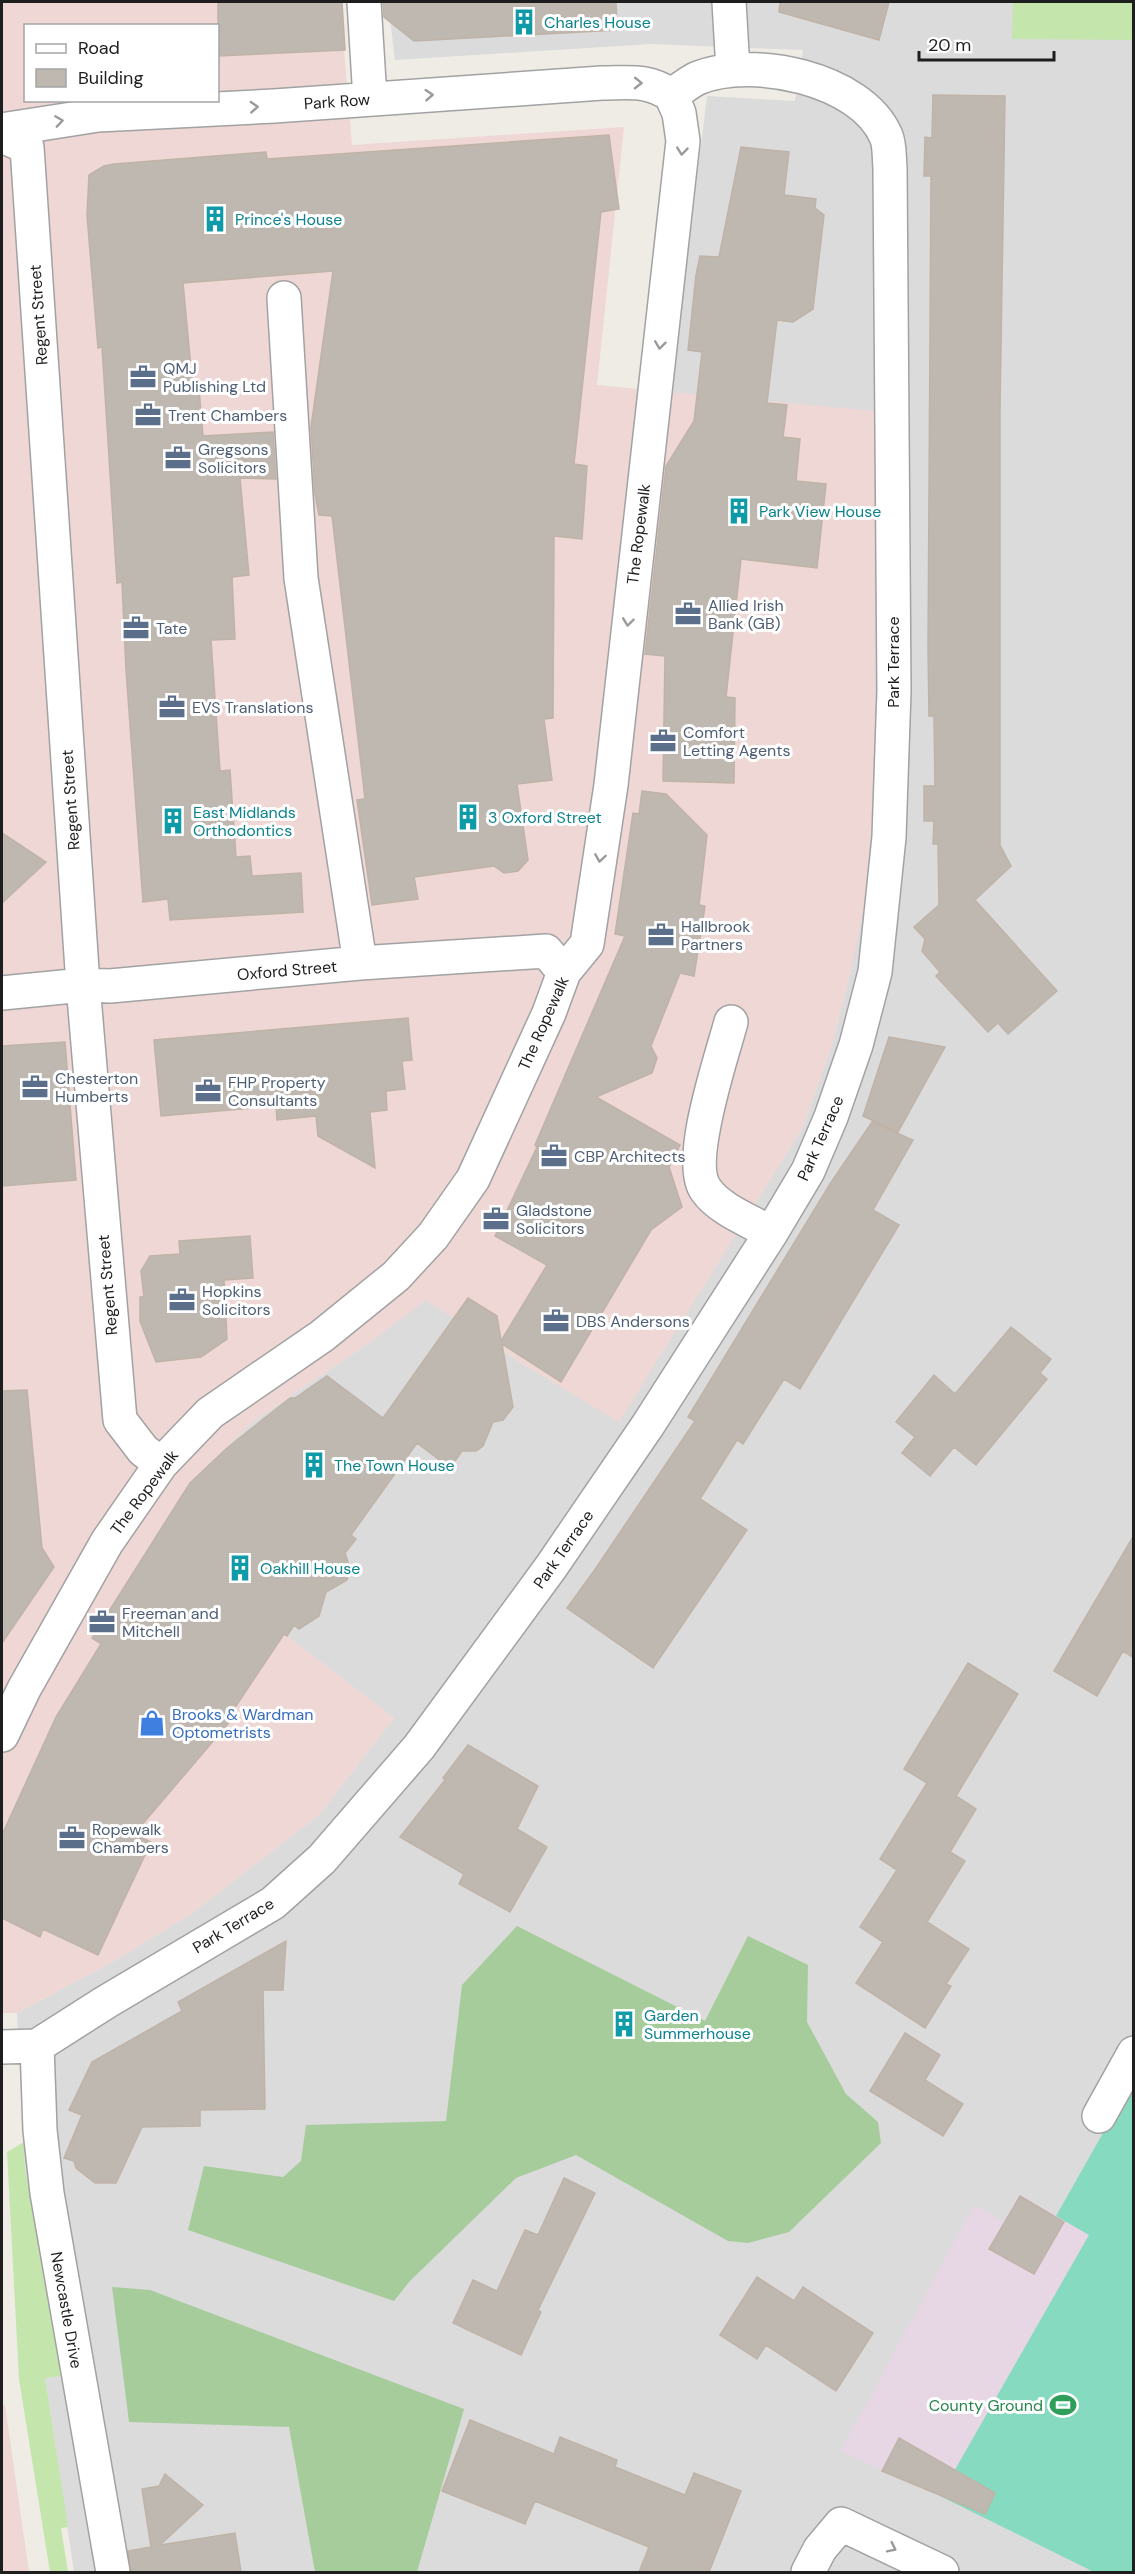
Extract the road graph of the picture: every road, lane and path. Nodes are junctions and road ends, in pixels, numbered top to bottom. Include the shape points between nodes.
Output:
1 (364, 2) edge
2 (729, 2) edge
3 (733, 70) junction
4 (671, 95) junction
5 (370, 99) junction
6 (2, 130) edge
7 (2, 136) edge
8 (284, 297) dead end
9 (360, 963) junction
10 (564, 972) junction
11 (83, 985) junction
12 (2, 993) edge
13 (732, 1022) dead end
14 (771, 1233) junction
15 (160, 1464) junction
16 (2, 1735) edge
17 (37, 2046) junction
18 (2, 2047) edge
19 (1134, 2053) edge
20 (1099, 2116) dead end
21 (113, 2572) edge
22 (808, 2572) edge
23 (942, 2572) edge

1 - 5 street
2 - 3 street
3 - 4 street, Park Terrace via 699,78
3 - 14 street, Park Terrace via 798,75 842,92 877,121 888,138 890,168 894,691 883,904 874,972 856,1045 808,1171
5 -> 4 street, Park Row via 647,82
4 -> 10 street, The Ropewalk via 679,113 683,141 611,785 587,944
6 -> 5 street, Park Row via 98,116
7 - 11 street, Regent Street via 27,147
8 - 9 street via 301,578
9 - 10 street, Oxford Street via 546,951
9 - 11 street, Oxford Street via 110,986
10 - 15 street, The Ropewalk via 473,1179 433,1236 396,1276 322,1336 210,1413
11 - 12 street, Oxford Street
11 - 15 street, Regent Street via 120,1420 143,1450
13 - 14 street via 702,1132 699,1167 704,1189 717,1201
14 - 17 street, Park Terrace via 551,1568 419,1747 367,1810 322,1859 273,1903
15 - 16 street, The Ropewalk via 107,1542
17 - 18 street
17 - 21 street, Newcastle Drive via 46,2193
19 - 20 street
22 -> 23 street via 820,2549 841,2524

